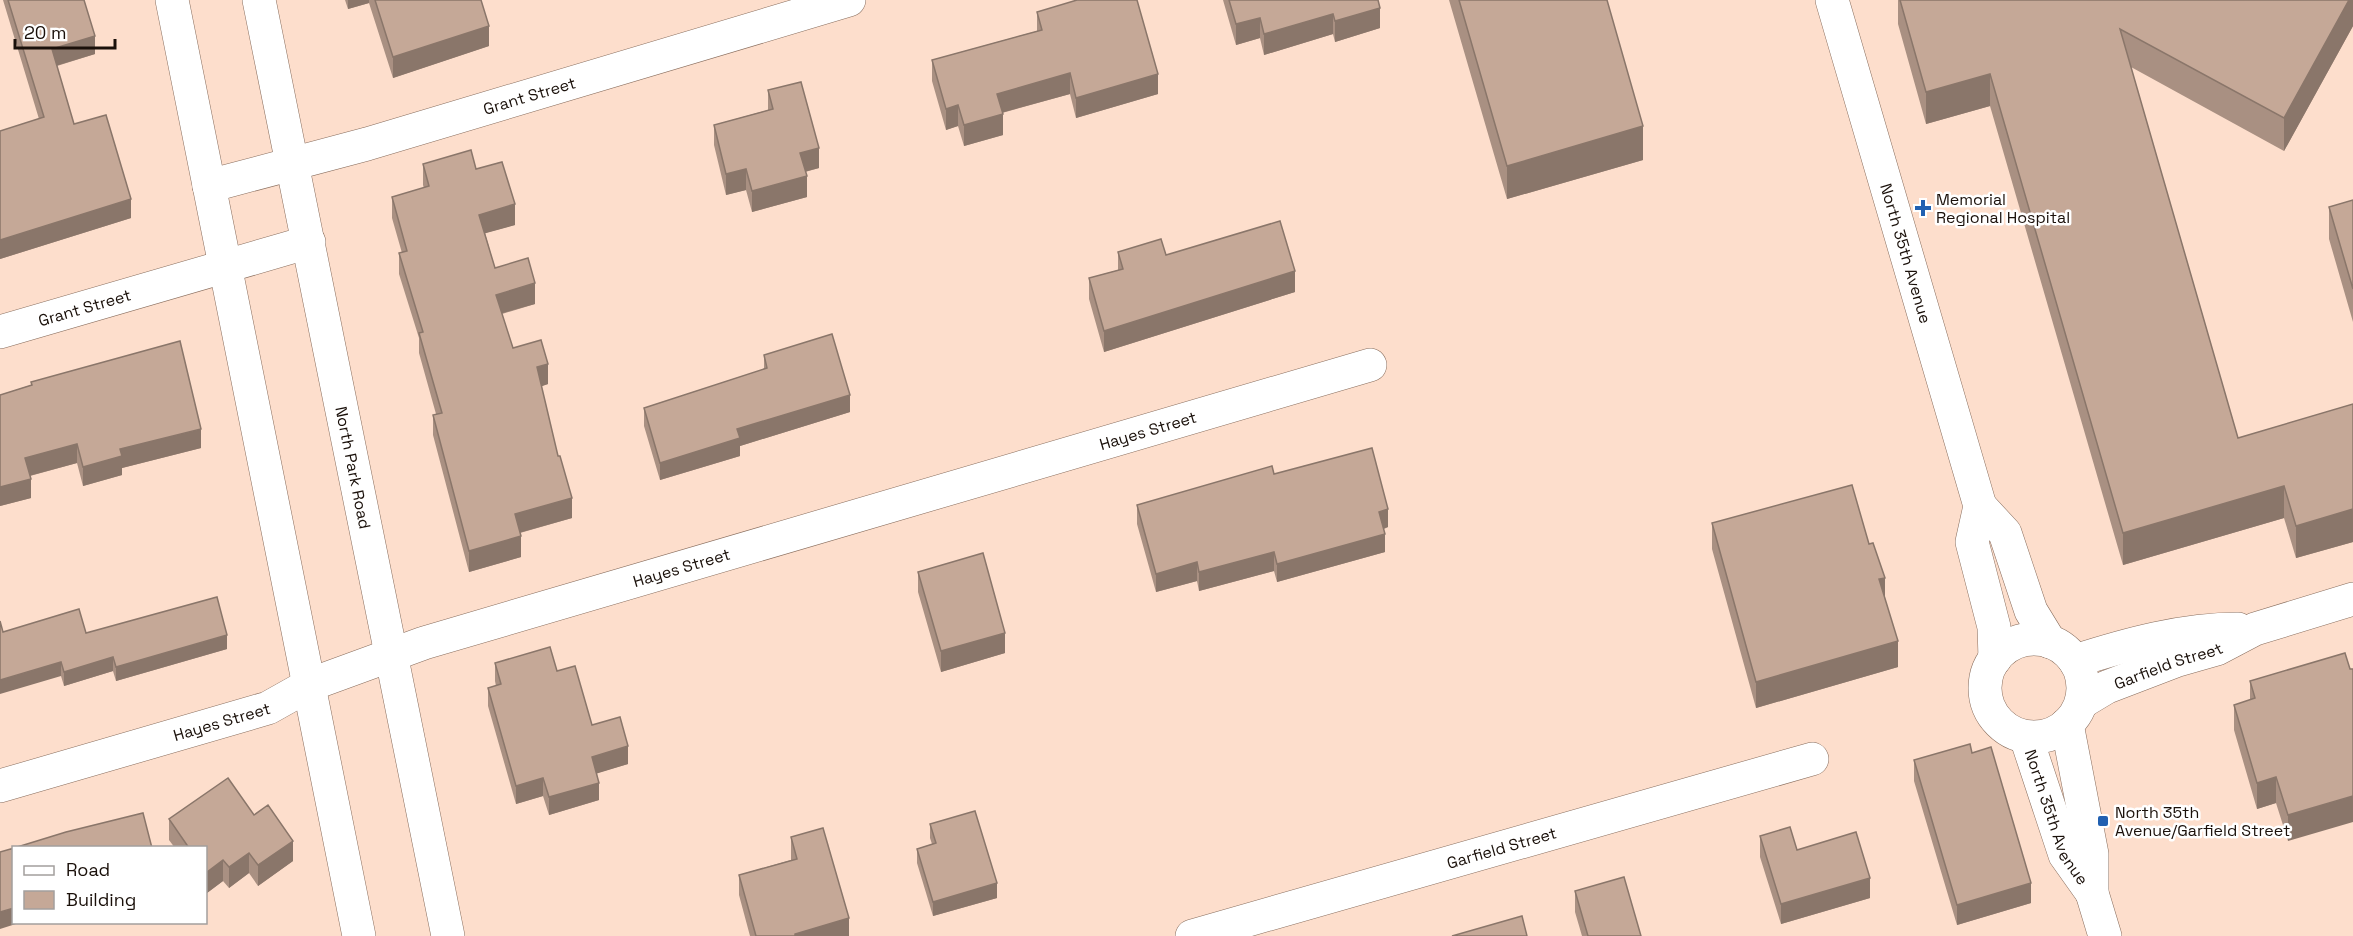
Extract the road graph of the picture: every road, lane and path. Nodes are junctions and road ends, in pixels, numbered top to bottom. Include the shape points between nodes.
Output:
1 (172, 0) edge
2 (260, 0) edge
3 (849, 0) edge
4 (1832, 0) edge
5 (292, 164) junction
6 (209, 186) junction
7 (309, 242) junction
8 (225, 266) junction
9 (0, 332) edge
10 (1370, 365) dead end
11 (1980, 506) junction
12 (2353, 599) edge
13 (2255, 628) junction
14 (2062, 651) junction
15 (392, 656) junction
16 (1995, 659) junction
17 (309, 685) junction
18 (2074, 713) junction
19 (2026, 737) junction
20 (1812, 759) dead end
21 (0, 786) edge
22 (2092, 893) junction
23 (359, 936) edge
24 (448, 936) edge
25 (1192, 936) edge
26 (2105, 936) edge

1 - 6 street
2 - 5 street, North Park Road
3 - 5 street, Grant Street
4 - 11 street, North 35th Avenue
5 - 6 street, Grant Street
5 - 7 street, North Park Road
6 - 8 street
7 - 8 street, Grant Street
7 - 15 street, North Park Road
8 - 9 street, Grant Street
8 - 17 street
10 - 15 street, Hayes Street via 446,636
11 - 14 street, North 35th Avenue via 2005,532 2031,611
11 - 16 street, North 35th Avenue via 1972,542 1994,627
12 - 13 street, Garfield Street
13 - 14 street, Garfield Street via 2209,629
13 - 18 street, Garfield Street via 2217,649 2107,687
14 - 16 street via 2035,639 2006,648
14 - 18 street via 2081,674
15 - 17 street, Hayes Street
15 - 24 street, North Park Road
16 - 19 street via 1987,673 1988,707 2010,732
17 - 21 street, Hayes Street via 268,708
17 - 23 street
18 - 19 street via 2055,733
18 - 22 street, North 35th Avenue via 2092,854
19 - 22 street, North 35th Avenue via 2065,855
20 - 25 street, Garfield Street
22 - 26 street, North 35th Avenue

